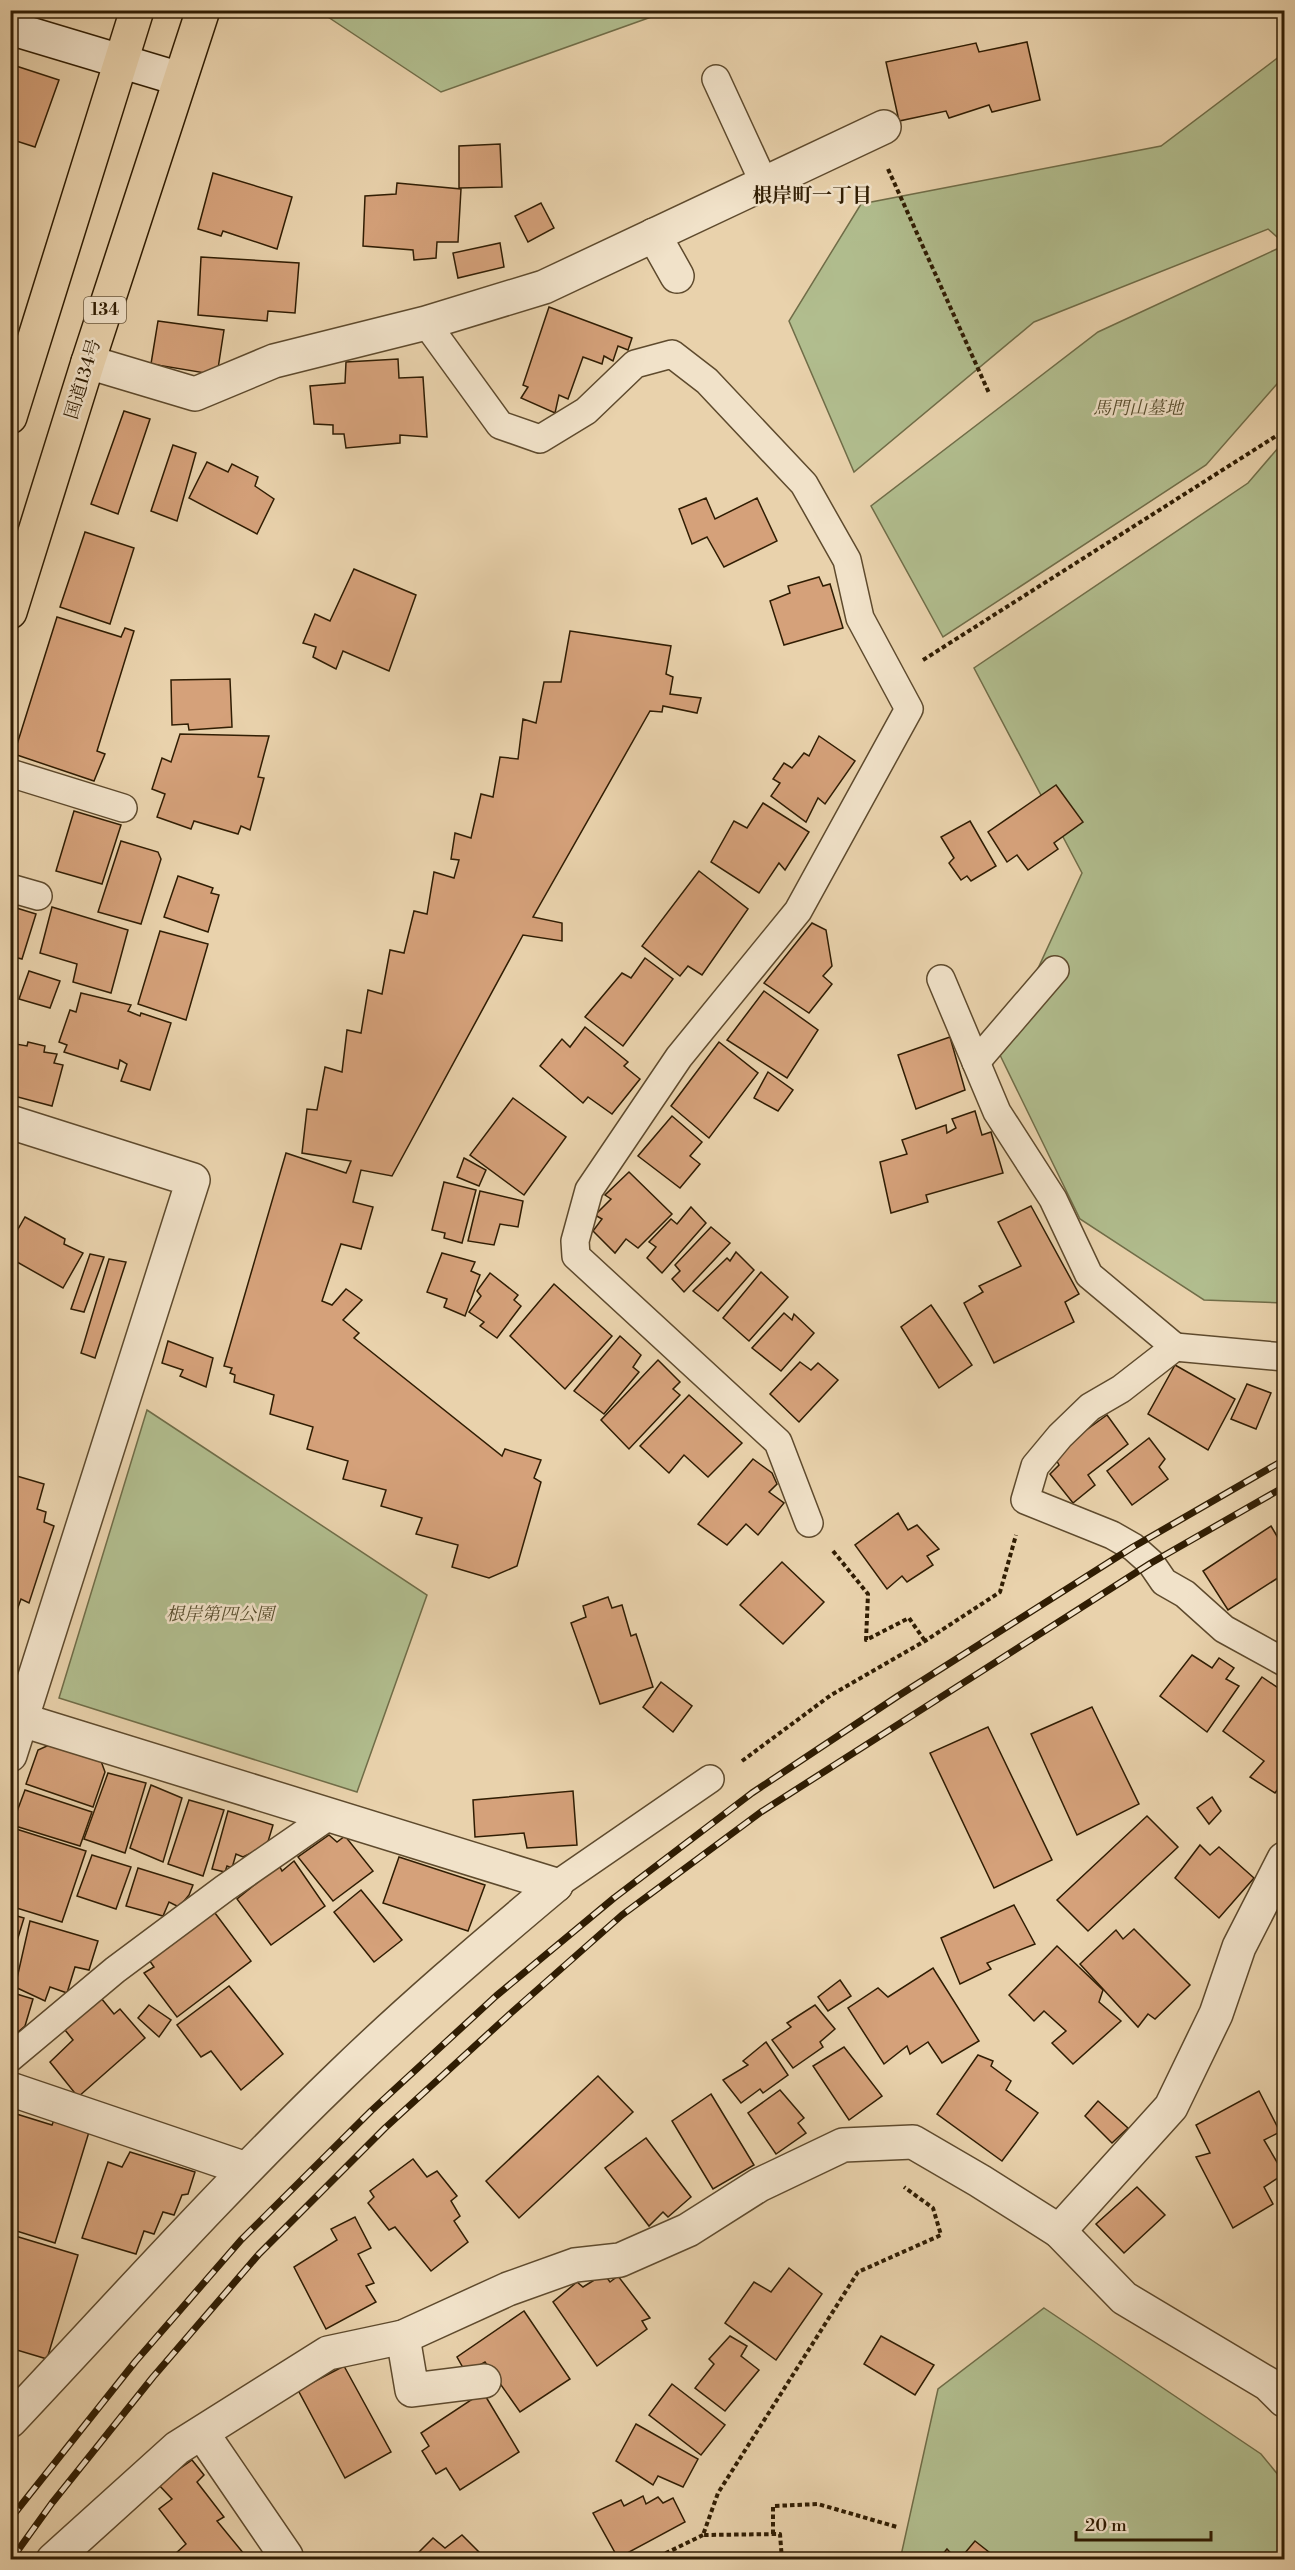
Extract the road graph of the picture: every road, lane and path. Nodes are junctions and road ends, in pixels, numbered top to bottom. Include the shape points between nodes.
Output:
1 (137, 10) edge
2 (203, 10) edge
3 (10, 28) edge
4 (119, 62) junction
5 (180, 79) junction
6 (716, 79) dead end
7 (878, 130) joint
8 (764, 183) junction
9 (654, 235) junction
10 (677, 276) dead end
11 (426, 323) junction
12 (88, 362) junction
13 (989, 393) dead end
14 (10, 417) edge
15 (1284, 430) edge
16 (10, 612) edge
17 (893, 679) junction
18 (10, 773) edge
19 (123, 808) dead end
20 (10, 888) edge
21 (38, 896) dead end
22 (1055, 970) dead end
23 (941, 979) dead end
24 (976, 1062) junction
25 (10, 1122) edge
26 (1175, 1347) junction
27 (1284, 1357) edge
28 (1025, 1500) junction
29 (809, 1523) joint
30 (925, 1641) junction
31 (1284, 1662) edge
32 (22, 1720) junction
33 (10, 1755) edge
34 (710, 1779) joint
35 (329, 1816) junction
36 (1284, 1859) edge
37 (556, 1885) junction
38 (10, 2058) edge
39 (10, 2089) edge
40 (246, 2169) junction
41 (898, 2182) dead end
42 (1059, 2231) junction
43 (403, 2337) junction
44 (484, 2381) dead end
45 (1284, 2400) edge
46 (10, 2421) edge
47 (202, 2433) junction
48 (897, 2527) dead end
49 (773, 2534) junction
50 (703, 2535) junction
51 (286, 2556) dead end
52 (53, 2559) edge
53 (652, 2559) edge
54 (782, 2559) edge

1 - 4 highway
2 - 5 highway, 国道134号 / 134
3 - 4 street
4 - 5 street
4 - 14 highway
5 - 12 highway, 国道134号 / 134
6 - 8 lane
7 - 8 street
7 - 13 path
8 - 9 street
9 - 10 street
9 - 11 street via 544,287
11 - 12 street via 274,361 195,394
11 - 17 lane via 500,425 540,439 586,411 635,364 672,354 707,381 804,484 847,560 860,618
12 - 16 highway, 国道134号 / 134
15 - 17 path
17 - 29 lane via 909,709 798,911 679,1057 589,1190 575,1241 576,1256 778,1442
18 - 19 lane
20 - 21 lane
22 - 24 lane
23 - 24 lane
24 - 26 lane via 997,1112 1053,1199 1089,1275
25 - 32 street via 193,1180
26 - 27 lane
26 - 28 lane via 1121,1389 1090,1407 1060,1436 1035,1466
28 - 30 path via 1000,1592
28 - 31 lane via 1112,1534 1133,1547 1164,1582 1185,1594 1224,1629
29 - 30 path via 868,1594 866,1640 909,1618
30 - 34 path via 831,1695 743,1761
32 - 33 street
32 - 35 street
34 - 37 lane
35 - 37 street
35 - 38 lane via 116,1970
36 - 42 street via 1239,1947 1216,2014 1171,2107
37 - 40 street via 340,2075
39 - 40 street
40 - 46 street
41 - 50 path via 933,2208 941,2235 858,2272 718,2493
42 - 43 street via 913,2142 843,2145 759,2185 688,2230 620,2260 575,2265 508,2289
42 - 45 street via 1124,2298 1268,2384
43 - 44 street via 412,2390
43 - 47 street via 328,2353
47 - 51 street
47 - 52 street via 177,2448
48 - 49 path via 818,2504 773,2506
49 - 50 path
49 - 54 path via 780,2534
50 - 53 path

